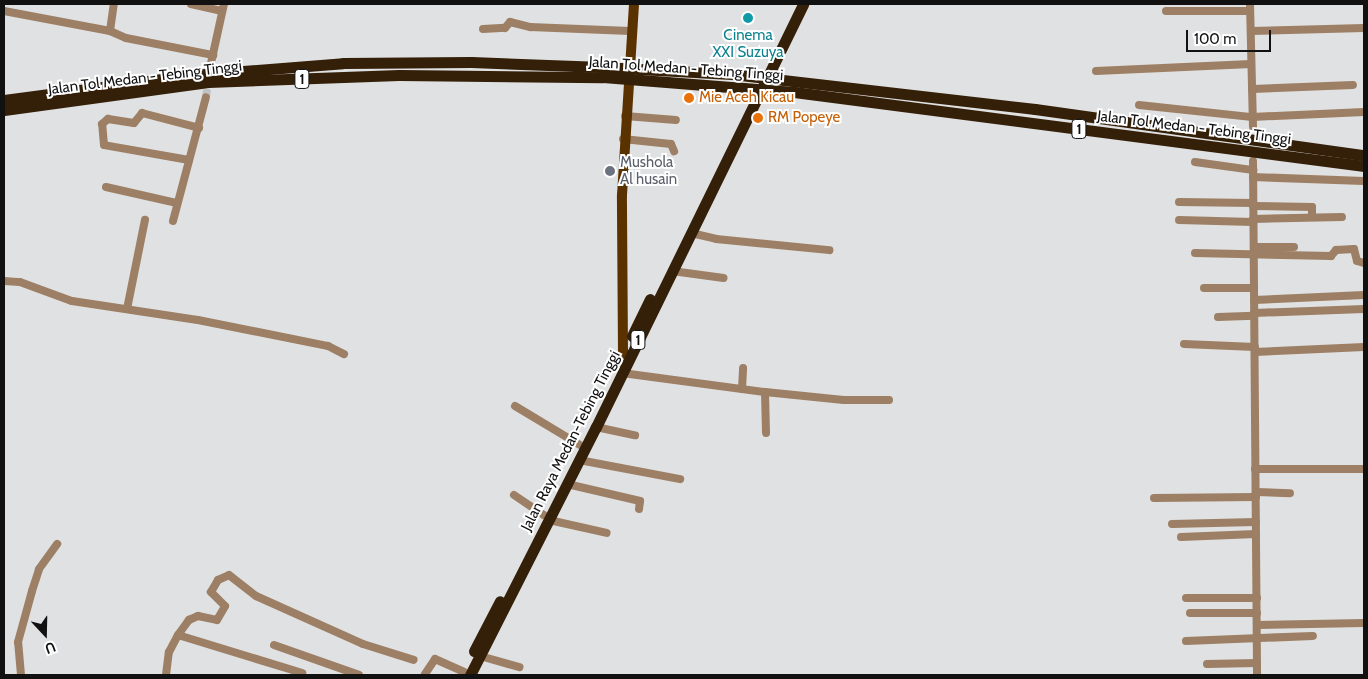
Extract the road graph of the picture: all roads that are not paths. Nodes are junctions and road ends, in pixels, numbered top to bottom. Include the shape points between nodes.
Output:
1 (114, 4) edge
2 (191, 4) edge
3 (634, 4) edge
4 (796, 4) edge
5 (803, 4) edge
6 (223, 7) edge
7 (1250, 8) edge
8 (4, 11) edge
9 (1166, 11) dead end
10 (1364, 28) edge
11 (483, 30) dead end
12 (110, 31) junction
13 (630, 31) junction
14 (1251, 32) junction
15 (1251, 64) junction
16 (1096, 71) dead end
17 (602, 72) junction
18 (1353, 85) dead end
19 (796, 87) junction
20 (1252, 89) junction
21 (206, 98) tunnel mouth
22 (4, 100) edge
23 (1139, 105) dead end
24 (4, 110) edge
25 (1364, 112) edge
26 (625, 116) junction
27 (1252, 117) junction
28 (676, 120) dead end
29 (1253, 127) dead end
30 (199, 128) junction
31 (623, 139) junction
32 (674, 151) dead end
33 (1364, 155) edge
34 (189, 160) junction
35 (1253, 161) dead end
36 (1195, 162) dead end
37 (1364, 166) edge
38 (1253, 174) junction
39 (1364, 180) edge
40 (106, 187) dead end
41 (177, 202) junction
42 (1180, 202) dead end
43 (1253, 205) junction
44 (1312, 216) junction
45 (1342, 217) dead end
46 (145, 220) dead end
47 (1179, 220) dead end
48 (1253, 220) junction
49 (173, 221) dead end
50 (690, 233) junction
51 (1294, 246) dead end
52 (829, 250) dead end
53 (1255, 251) junction
54 (1195, 253) dead end
55 (1364, 263) edge
56 (672, 271) junction
57 (724, 278) dead end
58 (4, 281) edge
59 (1204, 288) dead end
60 (1254, 288) junction
61 (1364, 295) edge
62 (1254, 300) junction
63 (127, 309) junction
64 (1364, 309) edge
65 (1254, 314) junction
66 (1218, 317) dead end
67 (629, 332) junction
68 (1184, 344) dead end
69 (1364, 347) edge
70 (1255, 349) junction
71 (344, 354) dead end
72 (627, 354) junction
73 (743, 368) dead end
74 (622, 373) junction
75 (742, 389) junction
76 (765, 392) junction
77 (889, 400) dead end
78 (515, 406) dead end
79 (596, 427) junction
80 (766, 433) dead end
81 (635, 435) dead end
82 (580, 445) junction
83 (580, 460) junction
84 (1255, 469) junction
85 (1364, 469) edge
86 (680, 479) dead end
87 (567, 484) junction
88 (1290, 493) dead end
89 (1256, 494) junction
90 (514, 495) dead end
91 (1154, 498) dead end
92 (639, 509) dead end
93 (546, 518) junction
94 (1256, 522) junction
95 (1172, 524) dead end
96 (607, 533) dead end
97 (1256, 534) junction
98 (1181, 537) dead end
99 (57, 544) dead end
100 (1186, 598) dead end
101 (1257, 598) junction
102 (1190, 612) dead end
103 (1257, 613) junction
104 (1364, 623) edge
105 (1257, 625) junction
106 (178, 635) junction
107 (1313, 636) dead end
108 (1257, 638) junction
109 (1186, 641) dead end
110 (274, 645) dead end
111 (480, 656) junction
112 (414, 660) dead end
113 (1257, 663) junction
114 (1207, 664) dead end
115 (519, 667) dead end
116 (302, 673) dead end
117 (425, 674) dead end
118 (466, 674) edge
119 (21, 675) edge
120 (166, 675) edge
121 (359, 675) edge
122 (1257, 675) edge

1 - 12 street
2 - 6 street
3 - 13 main road
4 - 67 highway, Jalan Raya Medan-Tebing Tinggi / 1
5 - 50 highway, Jalan Raya Medan-Tebing Tinggi / 1
6 - 12 street via 212,59 126,38
7 - 9 street
7 - 14 street
8 - 12 street
10 - 14 street
11 - 13 street via 505,28 510,22 530,27
13 - 26 main road
14 - 15 street
15 - 16 street
15 - 20 street
17 - 19 highway, Jalan Tol Medan - Tebing Tinggi / 1
17 - 22 highway, 1 via 471,62 343,63 192,75
17 - 24 highway, Jalan Tol Medan - Tebing Tinggi / 1 via 208,82
18 - 20 street
19 - 33 highway, Jalan Tol Medan - Tebing Tinggi / 1 via 1035,108
19 - 37 highway, Jalan Tol Medan - Tebing Tinggi / 1
20 - 27 street
21 - 30 street
23 - 27 street
25 - 27 street
26 - 28 street
26 - 31 main road
27 - 29 street
30 - 34 street
30 - 34 street via 142,113 134,123 106,119 102,124 101,138 107,146
31 - 32 street via 671,144
31 - 67 main road
34 - 41 street
35 - 38 street
36 - 38 street
38 - 39 street
38 - 43 street
40 - 41 street
41 - 49 street
42 - 43 street
43 - 44 street via 1312,207
43 - 48 street
44 - 45 street
44 - 48 street
46 - 63 street
47 - 48 street
48 - 53 street
50 - 52 street via 716,239
50 - 56 highway, Jalan Raya Medan-Tebing Tinggi / 1
51 - 53 street
53 - 54 street
53 - 55 street via 1331,256 1336,250 1354,249 1357,261
53 - 60 street
56 - 57 street
56 - 72 highway, Jalan Raya Medan-Tebing Tinggi / 1
58 - 63 street via 20,282 72,301
59 - 60 street
60 - 62 street
61 - 62 street
62 - 65 street
63 - 71 street via 328,346
64 - 65 street
65 - 66 street
65 - 70 street
67 - 72 highway, Jalan Raya Medan-Tebing Tinggi / 1
68 - 70 street
69 - 70 street
70 - 84 street
72 - 74 highway, Jalan Raya Medan-Tebing Tinggi / 1
72 - 82 highway, Jalan Raya Medan-Tebing Tinggi / 1
73 - 75 street
74 - 75 street
74 - 79 highway, Jalan Raya Medan-Tebing Tinggi / 1
75 - 76 street
76 - 77 street via 844,400
76 - 80 street
78 - 82 street
79 - 81 street
79 - 83 highway, Jalan Raya Medan-Tebing Tinggi / 1
82 - 93 highway, Jalan Raya Medan-Tebing Tinggi / 1
83 - 86 street
83 - 87 highway, Jalan Raya Medan-Tebing Tinggi / 1
84 - 85 street
84 - 89 street
87 - 92 street via 640,502
87 - 93 highway, Jalan Raya Medan-Tebing Tinggi / 1
88 - 89 street
89 - 91 street
89 - 94 street
90 - 93 street
93 - 96 street
93 - 111 highway, Jalan Raya Medan-Tebing Tinggi / 1
93 - 118 highway, Jalan Raya Medan-Tebing Tinggi / 1
94 - 95 street
94 - 97 street
97 - 98 street
97 - 101 street
99 - 119 street via 39,569 26,613 17,650
100 - 101 street
101 - 103 street
102 - 103 street
103 - 105 street
104 - 105 street
105 - 108 street
106 - 112 street via 189,620 198,616 217,620 225,605 210,594 218,580 229,574 256,596 363,644
106 - 116 street
106 - 120 street via 170,652
107 - 108 street
108 - 109 street
108 - 113 street
110 - 121 street
111 - 115 street
111 - 118 highway, Jalan Raya Medan-Tebing Tinggi / 1
113 - 114 street
113 - 122 street
117 - 118 street via 435,659

